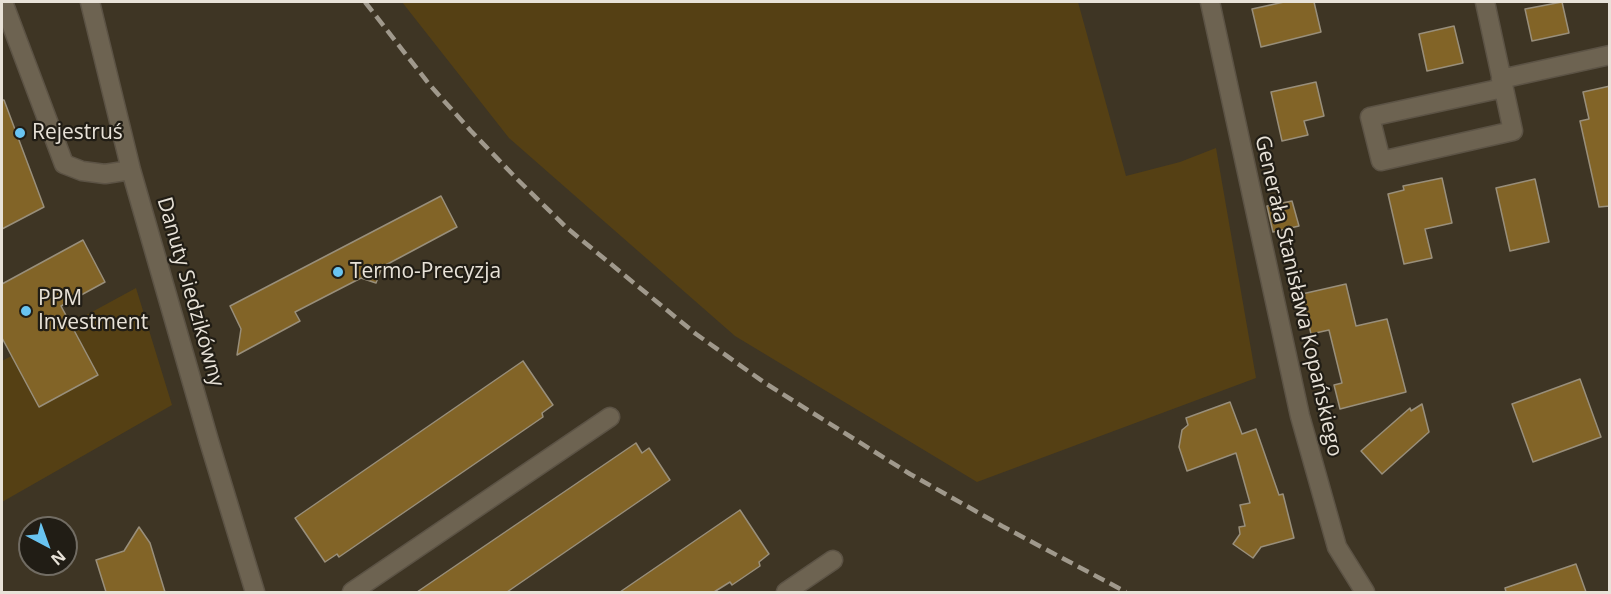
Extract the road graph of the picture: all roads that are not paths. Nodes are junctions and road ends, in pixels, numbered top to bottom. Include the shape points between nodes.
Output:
1 (3, 2) edge
2 (90, 2) edge
3 (1210, 2) edge
4 (1485, 2) edge
5 (1610, 55) edge
6 (1502, 84) junction
7 (131, 170) junction
8 (610, 417) dead end
9 (833, 560) dead end
10 (255, 592) edge
11 (352, 592) edge
12 (786, 592) edge
13 (1365, 592) edge

1 - 7 street via 64,164 105,174
2 - 7 street, Danuty Siedzikówny
3 - 13 street, Generała Stanisława Kopańskiego via 1298,404 1337,547
4 - 6 street
5 - 6 street
6 - 6 street via 1370,117 1381,161 1513,131
7 - 10 street, Danuty Siedzikówny
8 - 11 street
9 - 12 street

